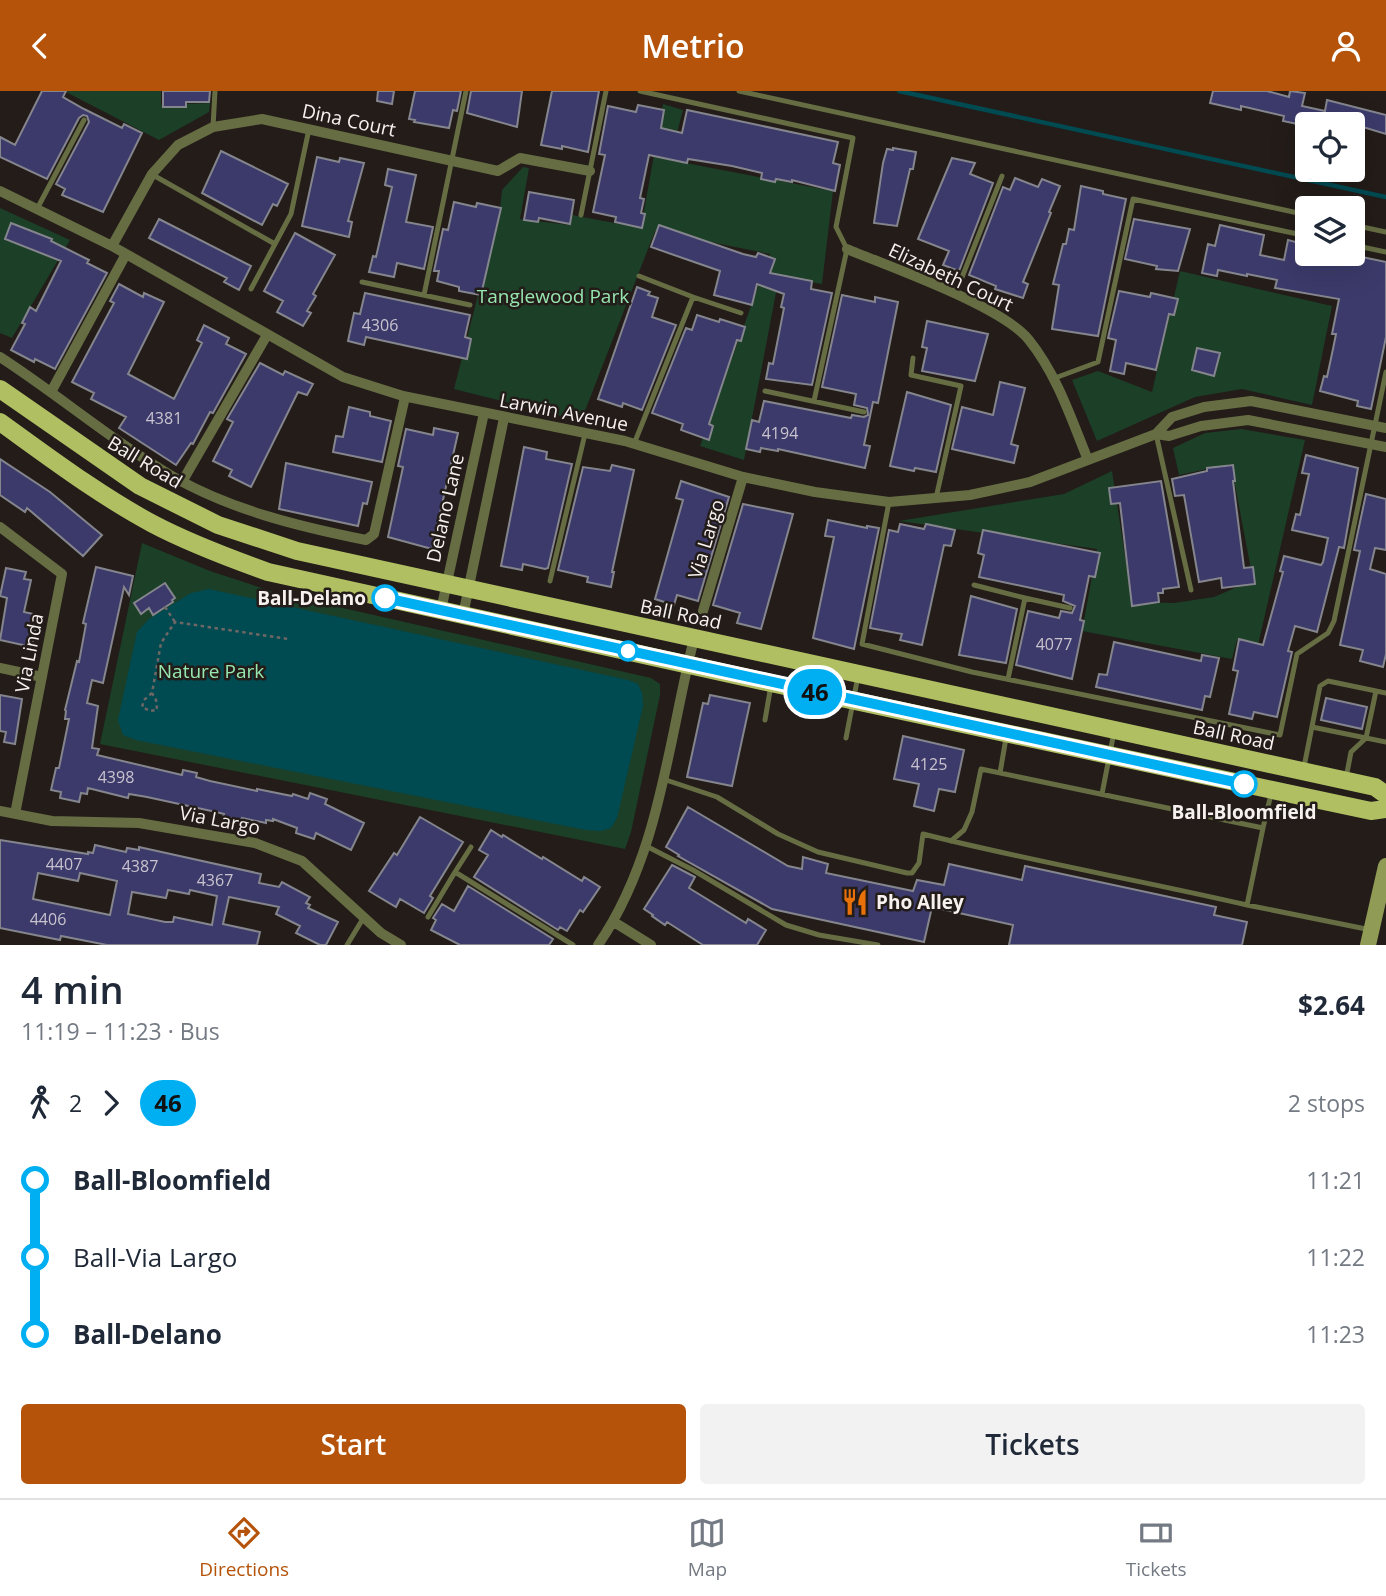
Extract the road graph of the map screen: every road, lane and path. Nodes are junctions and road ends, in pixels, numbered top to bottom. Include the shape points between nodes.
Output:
1 (215, 91) edge
2 (466, 91) edge
3 (606, 91) edge
4 (640, 91) edge
5 (739, 91) edge
6 (84, 120) dead end
7 (213, 127) junction
8 (309, 129) junction
9 (452, 161) junction
10 (590, 171) junction
11 (152, 174) junction
12 (1002, 176) dead end
13 (0, 191) edge
14 (37, 209) junction
15 (1295, 212) edge
16 (581, 215) dead end
17 (1365, 228) edge
18 (1386, 232) edge
19 (1295, 233) edge
20 (275, 244) junction
21 (112, 246) junction
22 (1365, 248) edge
23 (847, 249) junction
24 (1386, 252) edge
25 (126, 254) junction
26 (639, 276) dead end
27 (362, 282) dead end
28 (251, 289) dead end
29 (424, 295) junction
30 (955, 295) junction
31 (693, 297) junction
32 (470, 305) dead end
33 (741, 313) dead end
34 (267, 335) junction
35 (0, 357) edge
36 (913, 358) dead end
37 (1386, 372) edge
38 (1055, 378) junction
39 (0, 389) edge
40 (765, 391) dead end
41 (51, 392) junction
42 (405, 397) junction
43 (814, 401) junction
44 (864, 412) dead end
45 (484, 414) junction
46 (504, 418) junction
47 (0, 422) edge
48 (1381, 426) edge
49 (584, 434) junction
50 (1156, 434) junction
51 (634, 444) junction
52 (1372, 444) junction
53 (1386, 447) edge
54 (1088, 460) junction
55 (743, 477) junction
56 (183, 482) junction
57 (936, 498) junction
58 (168, 501) junction
59 (889, 502) junction
60 (155, 525) junction
61 (0, 527) edge
62 (550, 581) dead end
63 (446, 584) junction
64 (974, 585) dead end
65 (468, 589) junction
66 (1191, 590) dead end
67 (1026, 598) junction
68 (165, 607) dead end
69 (1070, 608) dead end
70 (441, 610) junction
71 (703, 611) dead end
72 (463, 615) junction
73 (175, 622) junction
74 (288, 639) dead end
75 (694, 639) junction
76 (688, 665) junction
77 (0, 668) edge
78 (858, 675) junction
79 (42, 677) junction
80 (1008, 679) junction
81 (771, 683) junction
82 (1376, 691) junction
83 (152, 692) junction
84 (1386, 693) edge
85 (853, 701) junction
86 (765, 720) dead end
87 (1312, 727) junction
88 (1114, 731) junction
89 (1007, 733) junction
90 (846, 738) dead end
91 (1366, 738) junction
92 (1386, 742) edge
93 (1110, 755) junction
94 (1303, 772) junction
95 (1000, 773) junction
96 (663, 779) junction
97 (1346, 781) junction
98 (1271, 790) junction
99 (1102, 794) junction
100 (1386, 795) edge
101 (1386, 809) edge
102 (0, 811) edge
103 (15, 814) junction
104 (1263, 828) junction
105 (951, 841) junction
106 (646, 846) junction
107 (471, 847) dead end
108 (1386, 866) edge
109 (455, 872) junction
110 (1247, 905) junction
111 (1381, 914) edge
112 (364, 917) junction
113 (428, 917) dead end
114 (614, 922) junction
115 (1370, 938) edge
116 (347, 945) edge
117 (401, 945) edge
118 (573, 945) edge
119 (598, 945) edge
120 (651, 945) edge
121 (878, 945) edge

1 - 7 lane
2 - 9 lane
3 - 10 lane
4 - 23 lane via 853,138 836,226
5 - 15 lane
6 - 14 lane
7 - 8 street, Dina Court via 262,119
7 - 11 street, Dina Court via 178,145
8 - 9 street, Dina Court
8 - 20 lane via 291,214
9 - 10 street, Dina Court via 498,171 520,157
9 - 29 lane
10 - 16 lane
11 - 20 lane
11 - 21 street, Dina Court
12 - 30 lane
13 - 14 street, Larwin Avenue
14 - 21 street, Larwin Avenue
17 - 18 lane
19 - 38 lane via 1133,199 1098,362
20 - 28 lane
21 - 25 street, Larwin Avenue
22 - 24 lane
23 - 30 street, Elizabeth Court
23 - 43 lane
25 - 34 street, Larwin Avenue
25 - 41 street
26 - 31 lane
27 - 29 lane
29 - 32 lane
30 - 38 street, Elizabeth Court via 1008,320 1028,338
31 - 33 lane
31 - 51 lane
34 - 42 street, Larwin Avenue via 343,377
34 - 56 street
35 - 41 street
36 - 57 lane via 911,375 961,386
37 - 48 lane
38 - 54 street, Elizabeth Court
39 - 58 main road, Ball Road
40 - 43 lane
41 - 56 street
42 - 45 street, Larwin Avenue
42 - 56 street via 374,534 366,540 304,528
43 - 44 lane
45 - 46 street, Larwin Avenue
45 - 63 street, Delano Lane
46 - 49 street, Larwin Avenue
46 - 65 street, Delano Lane
47 - 60 main road via 83,482
48 - 50 street, Larwin Avenue via 1251,401 1172,417
48 - 52 lane
49 - 51 street, Larwin Avenue
49 - 62 lane
50 - 52 street, Larwin Avenue via 1169,436 1248,420
50 - 54 street, Larwin Avenue
50 - 66 lane
51 - 55 street, Larwin Avenue
52 - 53 street, Larwin Avenue
52 - 80 lane via 1334,621 1328,633 1297,655 1280,734
54 - 57 street, Larwin Avenue via 1030,482
55 - 59 street, Larwin Avenue
55 - 71 street, Via Largo
57 - 59 street, Larwin Avenue
58 - 60 main road
58 - 63 main road, Ball Road via 218,526 285,548
59 - 80 lane via 862,644
60 - 70 main road via 268,572
61 - 79 street, Via Linda via 62,574
63 - 65 main road, Ball Road
63 - 70 street, Delano Lane
64 - 67 lane
65 - 72 street, Delano Lane
65 - 75 main road, Ball Road
67 - 69 lane
67 - 80 lane
68 - 73 path
70 - 72 main road
72 - 76 main road
73 - 74 path
73 - 83 path via 161,643
75 - 76 street
75 - 78 main road, Ball Road
76 - 81 main road
76 - 96 street
77 - 79 street
78 - 85 lane
78 - 88 main road, Ball Road
79 - 103 street, Via Linda
81 - 85 main road
81 - 86 lane
82 - 84 lane
82 - 87 lane via 1328,681 1320,686
82 - 91 lane
83 - 83 path via 142,707 150,711 157,710
85 - 89 main road
85 - 90 lane
87 - 91 lane
87 - 94 lane
88 - 93 lane
88 - 94 main road, Ball Road
89 - 93 main road
89 - 95 lane
91 - 92 lane
91 - 97 lane via 1351,752
93 - 98 main road
93 - 99 lane
94 - 97 main road, Ball Road
95 - 99 lane
95 - 105 lane via 981,769 972,812 964,830
96 - 105 lane via 717,797 818,852 907,873 919,863 923,834
96 - 106 street
97 - 100 main road, Ball Road via 1375,787
98 - 101 main road via 1371,811
98 - 104 lane
99 - 104 lane
102 - 103 street, Via Largo
103 - 112 street, Via Largo via 52,821 139,823 255,843 302,861
104 - 110 lane
105 - 110 lane
106 - 114 street
106 - 121 lane via 786,925
107 - 109 lane
108 - 111 street
109 - 113 lane
109 - 118 lane
110 - 115 lane
111 - 115 street
112 - 116 lane
112 - 117 street, Via Largo
114 - 119 street
114 - 120 street

